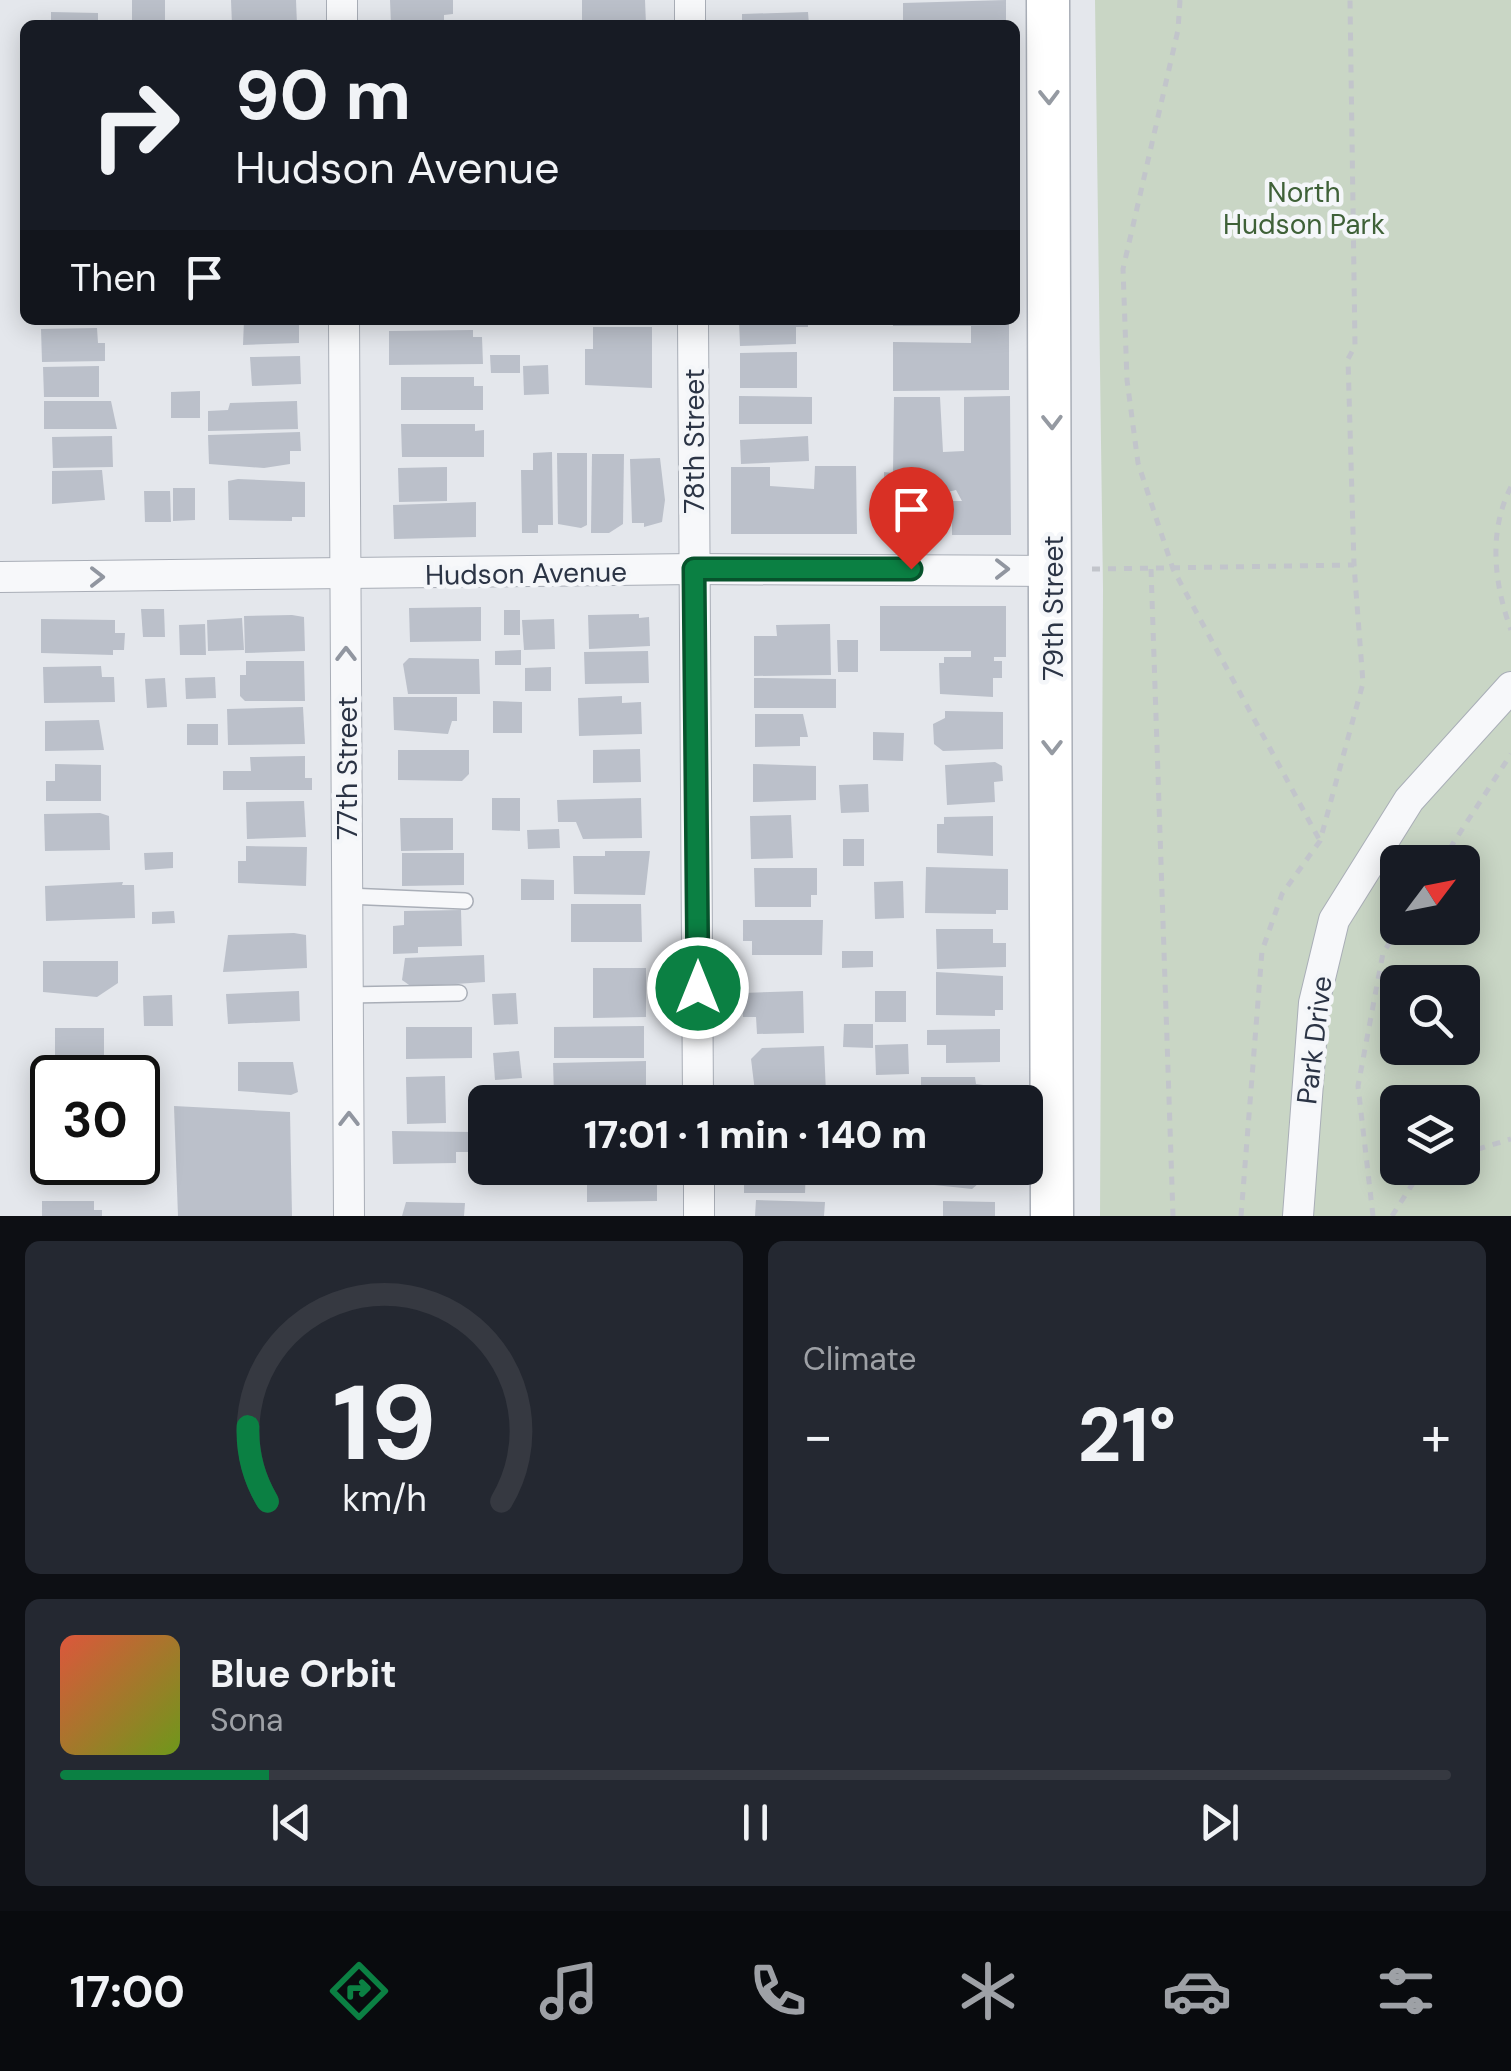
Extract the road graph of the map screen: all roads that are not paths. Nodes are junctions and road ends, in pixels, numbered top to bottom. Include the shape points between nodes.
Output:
1 (1048, 0) edge
2 (344, 325) edge
3 (693, 325) edge
4 (694, 569) junction
5 (1072, 570) junction
6 (346, 576) junction
7 (0, 577) edge
8 (1511, 686) edge
9 (348, 896) junction
10 (465, 901) dead end
11 (459, 993) dead end
12 (348, 994) junction
13 (698, 1085) edge
14 (699, 1185) edge
15 (349, 1216) edge
16 (699, 1216) edge
17 (1052, 1216) edge
18 (1298, 1216) edge

1 -> 5 street, 79th Street
2 - 6 street, 77th Street
3 - 4 street, 78th Street
4 -> 5 street, Hudson Avenue
4 - 6 street, Hudson Avenue
4 - 13 street, 78th Street
5 -> 17 street, 79th Street
7 -> 6 street, Hudson Avenue
9 -> 6 street, 77th Street
8 - 18 street, Park Drive via 1409,800 1334,920 1314,1003
9 - 10 lane
9 - 12 street, 77th Street
11 - 12 lane
15 -> 12 street, 77th Street
14 - 16 street

